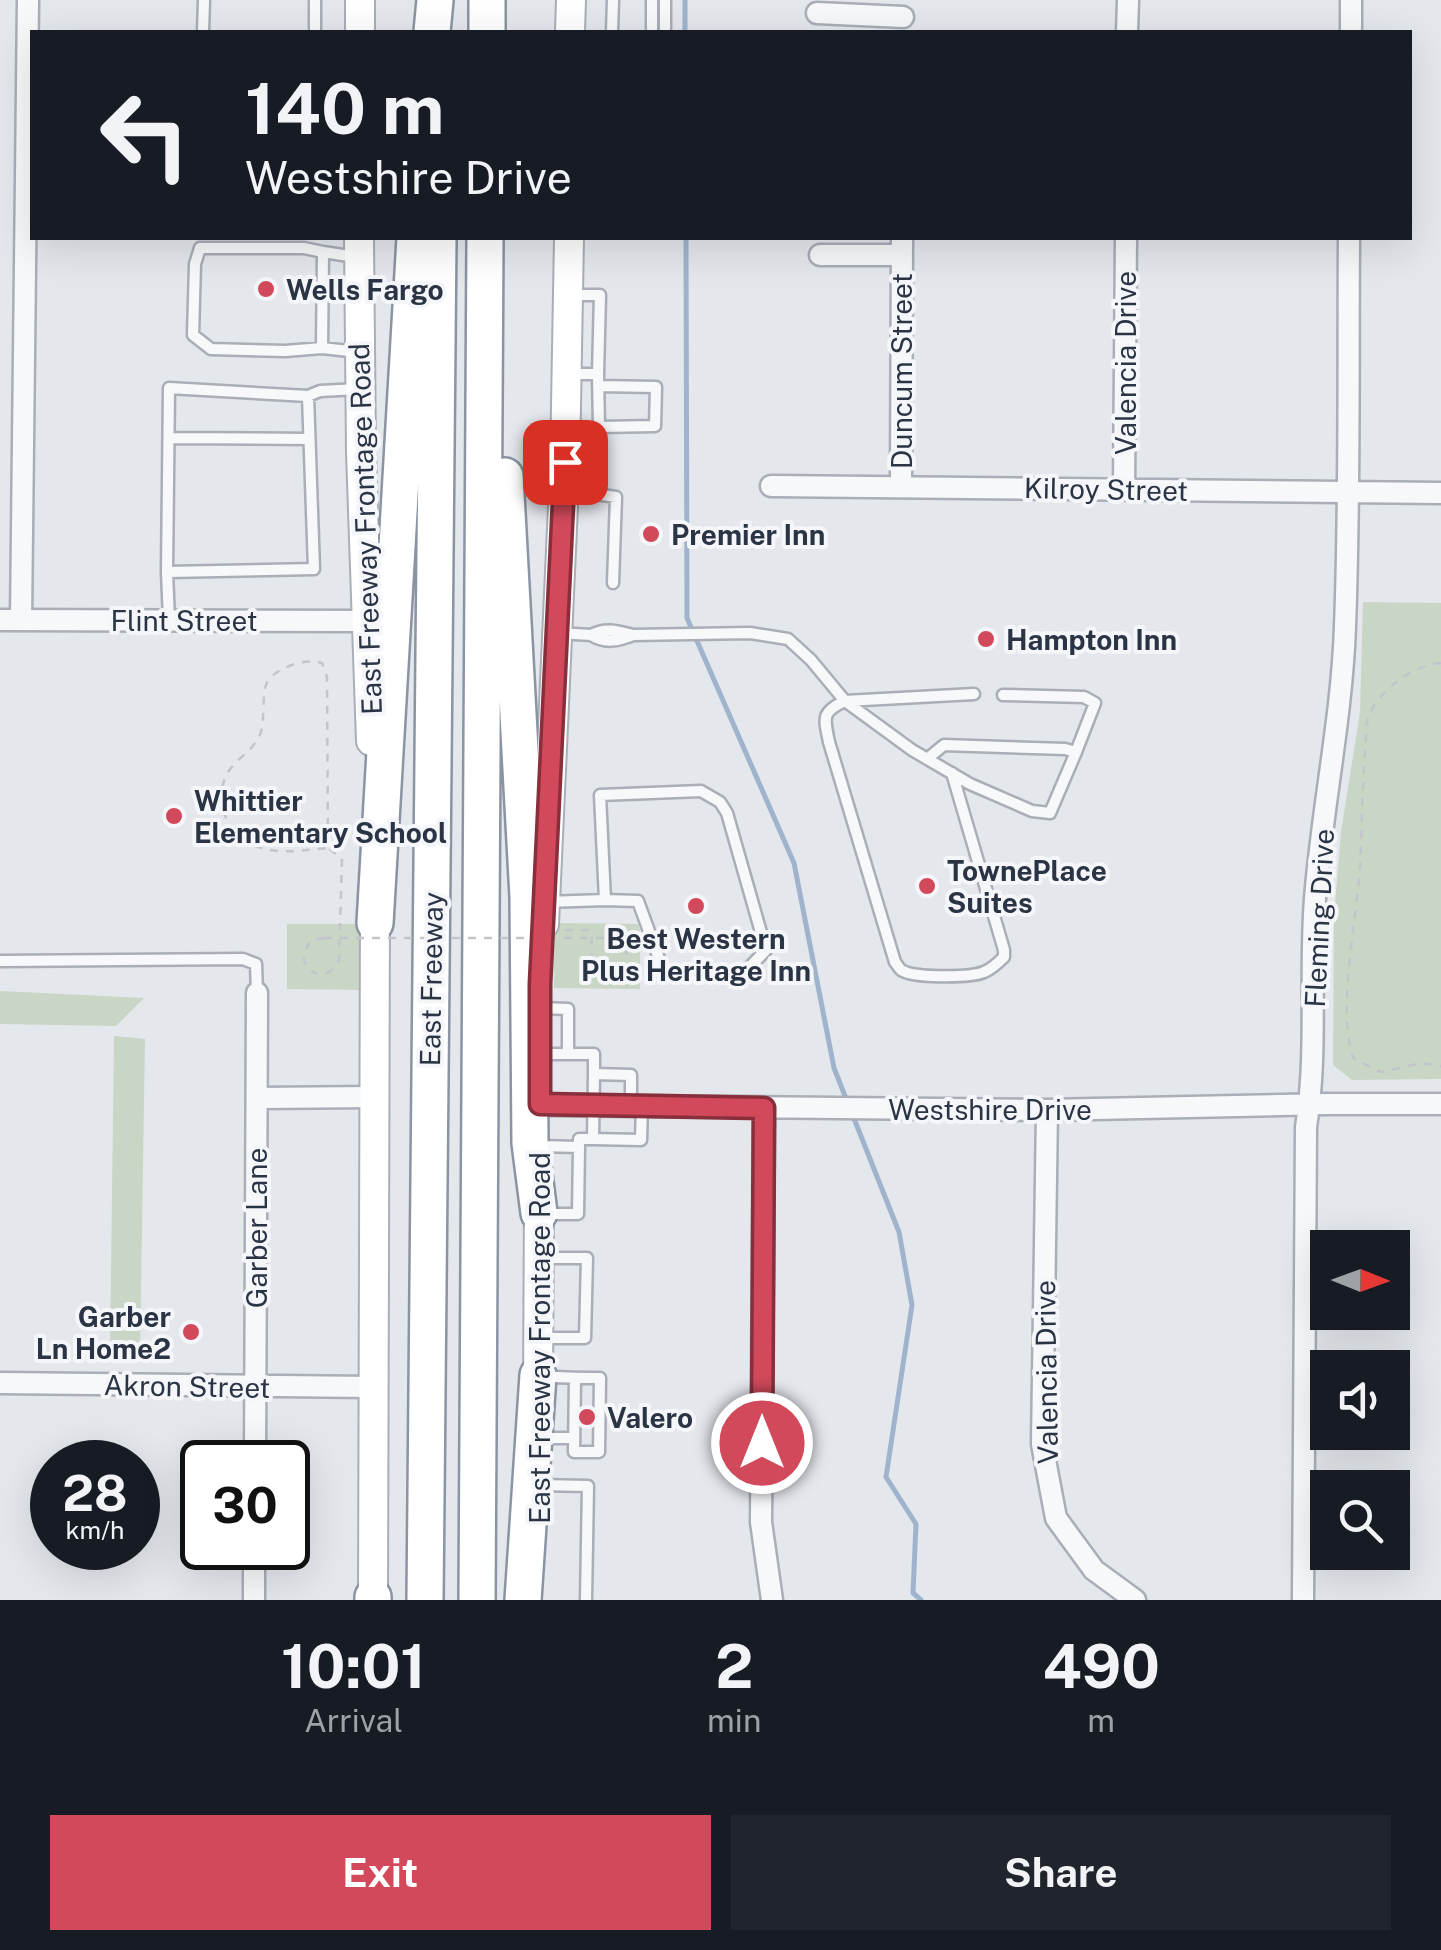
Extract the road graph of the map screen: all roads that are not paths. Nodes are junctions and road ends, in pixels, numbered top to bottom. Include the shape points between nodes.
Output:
1 (28, 0) edge
2 (204, 0) edge
3 (315, 0) edge
4 (360, 0) edge
5 (438, 0) edge
6 (487, 0) edge
7 (570, 0) edge
8 (612, 0) edge
9 (652, 0) edge
10 (665, 0) edge
11 (1128, 0) edge
12 (1351, 0) edge
13 (817, 13) dead end
14 (903, 16) edge
15 (203, 30) edge
16 (315, 30) edge
17 (360, 30) edge
18 (432, 30) edge
19 (440, 30) edge
20 (487, 30) edge
21 (570, 30) edge
22 (612, 30) edge
23 (652, 30) edge
24 (665, 30) edge
25 (1128, 30) edge
26 (1350, 30) edge
27 (415, 240) edge
28 (438, 240) edge
29 (489, 240) edge
30 (489, 240) edge
31 (569, 240) edge
32 (1126, 240) edge
33 (1349, 240) edge
34 (902, 246) edge
35 (359, 248) edge
36 (324, 252) junction
37 (820, 255) dead end
38 (568, 295) junction
39 (322, 348) junction
40 (359, 352) junction
41 (566, 374) junction
42 (598, 380) junction
43 (360, 389) junction
44 (308, 396) junction
45 (169, 438) junction
46 (309, 439) junction
47 (771, 486) dead end
48 (901, 487) junction
49 (563, 490) junction
50 (1124, 490) junction
51 (1346, 492) junction
52 (1441, 493) edge
53 (166, 572) junction
54 (613, 583) dead end
55 (10, 620) edge
56 (169, 620) junction
57 (368, 621) junction
58 (557, 633) junction
59 (974, 694) dead end
60 (1003, 694) dead end
61 (845, 701) junction
62 (1076, 752) junction
63 (927, 759) junction
64 (952, 774) junction
65 (605, 900) junction
66 (544, 902) junction
67 (375, 923) junction
68 (0, 961) edge
69 (258, 993) joint
70 (554, 1054) junction
71 (594, 1074) junction
72 (374, 1097) junction
73 (257, 1098) junction
74 (540, 1104) junction
75 (1310, 1104) junction
76 (1441, 1104) edge
77 (593, 1105) junction
78 (636, 1106) junction
79 (764, 1108) junction
80 (1047, 1110) junction
81 (592, 1140) junction
82 (540, 1146) junction
83 (580, 1147) junction
84 (539, 1213) junction
85 (539, 1258) junction
86 (538, 1338) junction
87 (538, 1375) junction
88 (574, 1378) junction
89 (0, 1383) edge
90 (256, 1387) junction
91 (374, 1388) junction
92 (539, 1438) junction
93 (574, 1438) junction
94 (255, 1440) edge
95 (539, 1485) junction
96 (254, 1570) edge
97 (373, 1599) edge
98 (254, 1600) edge
99 (425, 1600) edge
100 (477, 1600) edge
101 (524, 1600) edge
102 (539, 1600) edge
103 (586, 1600) edge
104 (772, 1600) edge
105 (1136, 1600) edge
106 (1303, 1600) edge

1 - 55 street
2 - 15 lane
3 - 16 lane
4 - 17 main road
5 - 18 highway
5 - 19 highway
6 - 20 highway
7 - 21 main road
8 - 22 lane
9 - 23 lane
10 - 24 lane
11 - 25 street
12 - 26 street
13 - 14 street
27 - 67 highway
28 - 99 highway, East Freeway
29 - 84 highway via 528,897 530,1143
30 - 100 highway, East Freeway
31 - 38 main road, East Freeway Frontage Road
32 - 50 street, Valencia Drive
33 - 51 street, Fleming Drive
34 - 37 street, Duncum Street
34 - 48 street, Duncum Street
35 - 36 lane
35 - 40 main road, East Freeway Frontage Road
36 - 39 lane
36 - 39 lane via 200,248 195,264 194,335 210,349
38 - 41 main road, East Freeway Frontage Road
38 - 42 lane via 600,295
39 - 40 lane
40 - 43 main road, East Freeway Frontage Road
41 - 42 lane
41 - 49 main road, East Freeway Frontage Road
42 - 42 lane via 598,427 656,426 656,387
43 - 44 lane
43 - 57 main road, East Freeway Frontage Road
44 - 45 lane via 169,388
44 - 46 lane
45 - 46 lane
45 - 53 lane
46 - 53 lane via 314,569
47 - 48 street, Kilroy Street
48 - 50 street, Kilroy Street
49 - 54 lane via 616,497
49 - 58 main road, East Freeway Frontage Road
50 - 51 street, Kilroy Street
51 - 52 street, Kilroy Street
51 - 75 street, Fleming Drive via 1346,627 1315,904
53 - 56 lane
55 - 56 street, Flint Street
56 - 57 street, Flint Street
57 - 67 main road, East Freeway Frontage Road
58 - 61 lane via 750,633 788,639
58 - 66 main road, East Freeway Frontage Road
59 - 61 lane
60 - 62 lane via 1095,703
61 - 63 lane
61 - 64 lane via 826,714 829,742 895,962 915,974 972,976 1004,956
62 - 63 lane via 944,746
62 - 64 lane via 1050,814
63 - 64 lane
65 - 65 lane via 600,795 701,791 727,813 766,950 742,975 665,975 638,901
65 - 66 lane
66 - 70 main road, East Freeway Frontage Road via 540,1008
67 - 72 main road, East Freeway Frontage Road
68 - 69 lane via 242,959 256,964
69 - 73 street, Garber Lane
70 - 71 lane via 594,1054
70 - 74 main road, East Freeway Frontage Road
71 - 77 lane
71 - 78 lane via 631,1074
72 - 73 street
72 - 91 main road, East Freeway Frontage Road
73 - 90 street, Garber Lane
74 - 77 street, Westshire Drive
74 - 82 main road, East Freeway Frontage Road
75 - 76 street, Westshire Drive
75 - 80 street, Westshire Drive
75 - 106 street, Fleming Drive
77 - 78 street, Westshire Drive
77 - 81 lane
78 - 79 street, Westshire Drive
78 - 81 lane via 641,1140
79 - 80 street, Westshire Drive
79 - 104 street via 761,1522
80 - 105 street, Valencia Drive via 1042,1444 1056,1518 1094,1570
81 - 83 lane via 579,1139
82 - 83 lane
82 - 84 main road, East Freeway Frontage Road
83 - 84 lane via 578,1214
84 - 85 main road, East Freeway Frontage Road
85 - 86 main road, East Freeway Frontage Road
85 - 86 lane via 587,1258 585,1338
86 - 87 main road, East Freeway Frontage Road
87 - 88 lane
87 - 92 main road, East Freeway Frontage Road
87 - 101 highway
88 - 93 lane
88 - 93 lane via 600,1378 599,1452 574,1452
89 - 90 street, Akron Street
90 - 91 street, Akron Street
90 - 94 street, Garber Lane
91 - 97 main road, East Freeway Frontage Road
92 - 93 lane
92 - 95 main road, East Freeway Frontage Road
95 - 102 main road, East Freeway Frontage Road
95 - 103 lane via 588,1486
96 - 98 street

